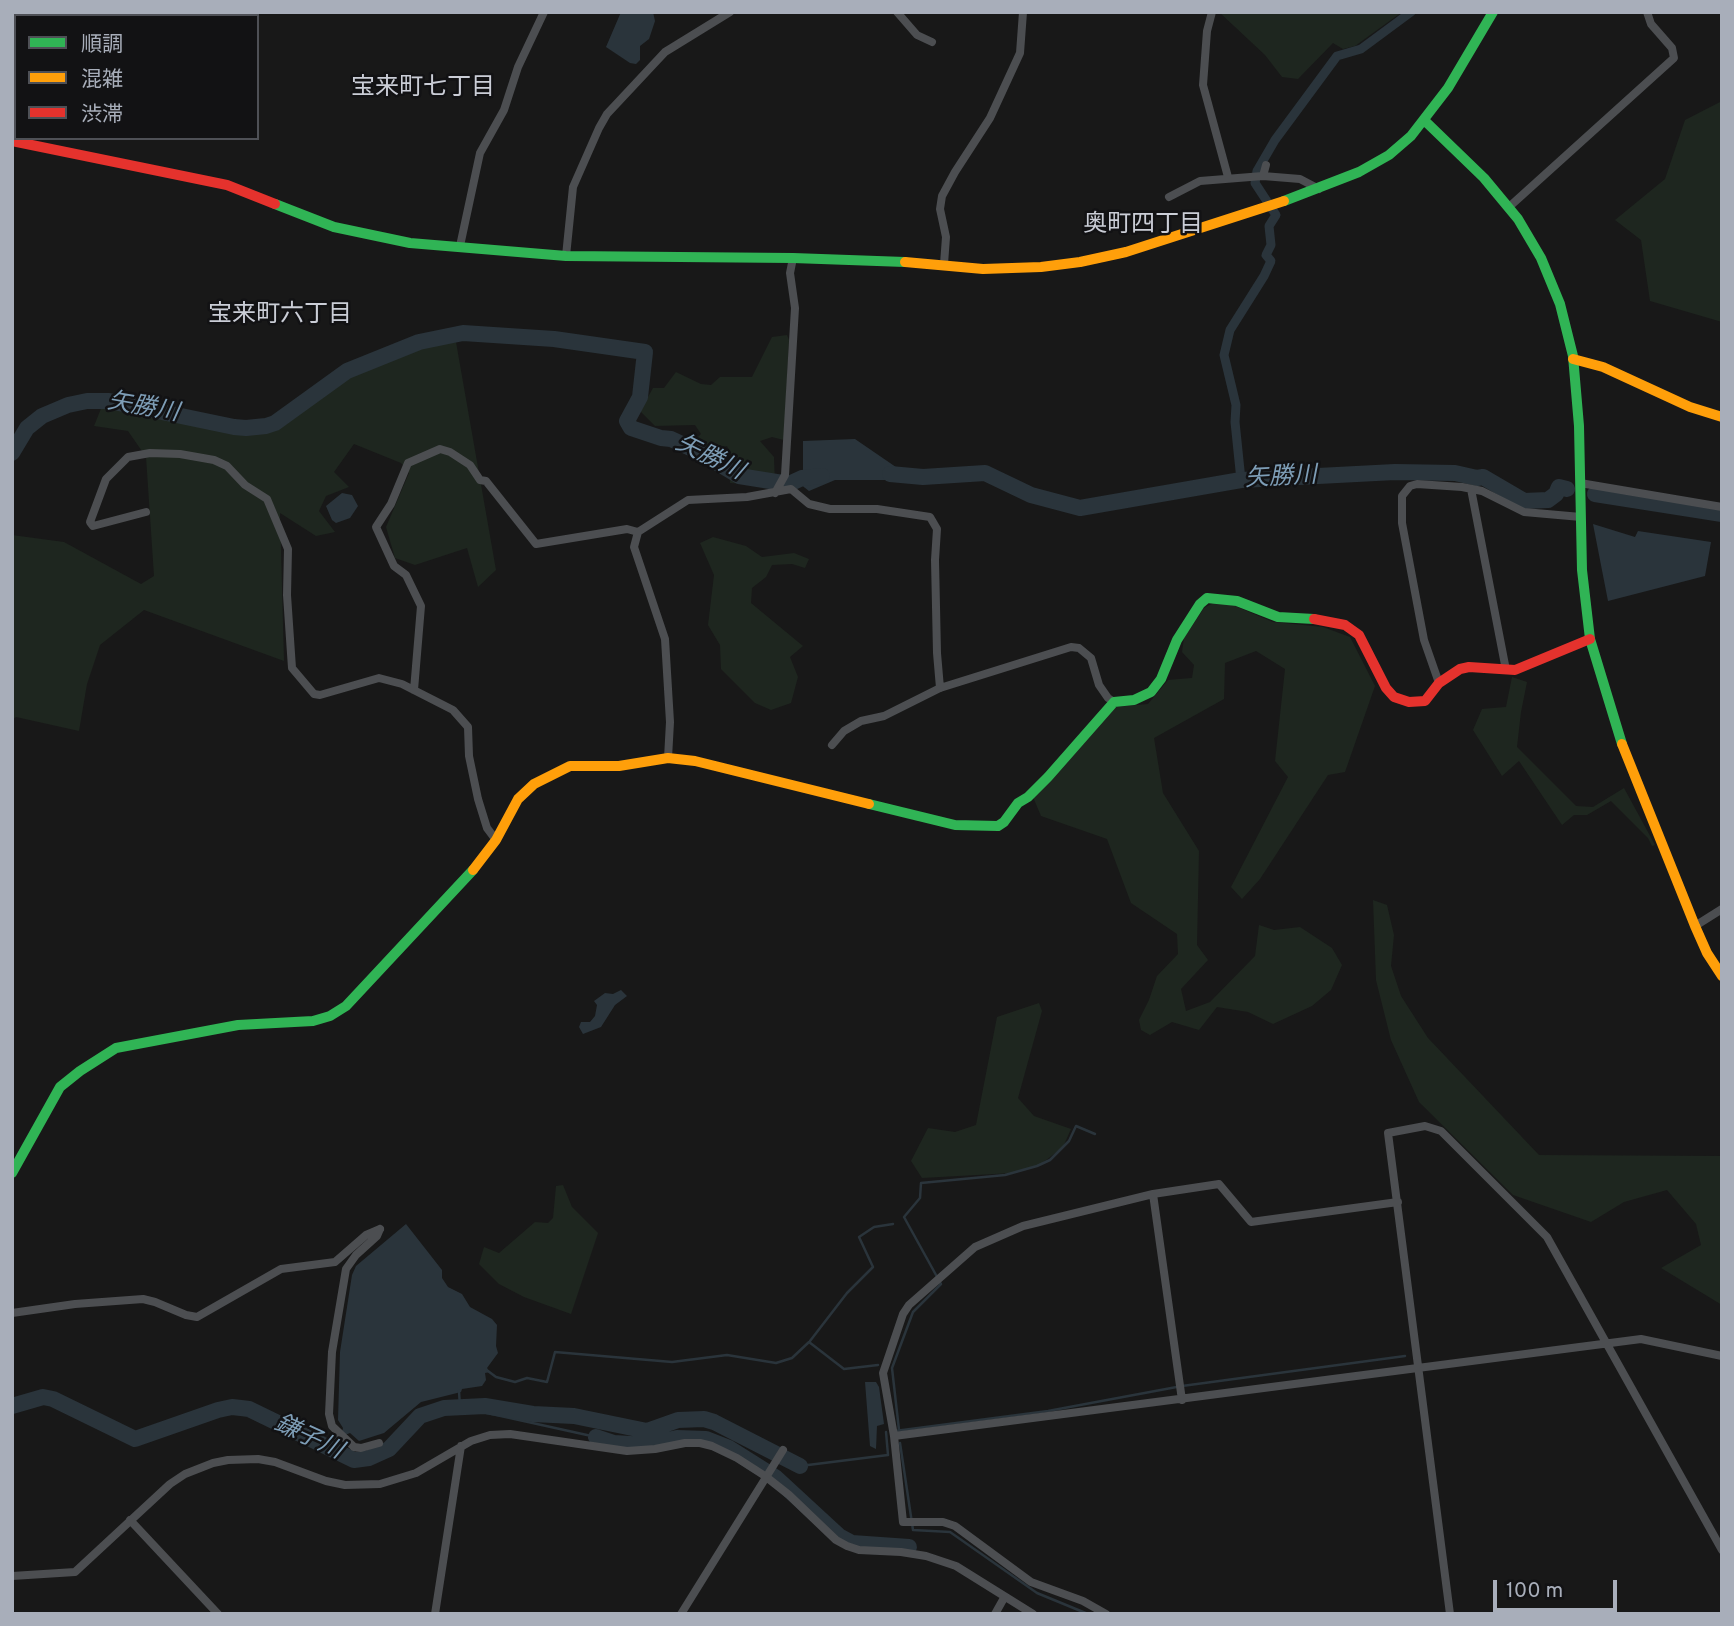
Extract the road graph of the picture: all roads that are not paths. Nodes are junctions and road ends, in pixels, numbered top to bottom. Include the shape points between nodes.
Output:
1 (544, 12) edge
2 (730, 12) edge
3 (897, 12) edge
4 (1023, 12) edge
5 (1212, 12) edge
6 (1493, 12) edge
7 (1647, 12) edge
8 (932, 42) dead end
9 (1424, 120) junction
10 (12, 141) edge
11 (1266, 165) dead end
12 (1263, 176) junction
13 (1228, 177) junction
14 (1319, 189) junction
15 (1169, 198) dead end
16 (1509, 207) junction
17 (460, 246) junction
18 (566, 256) junction
19 (793, 258) junction
20 (944, 264) junction
21 (1573, 359) junction
22 (1722, 417) edge
23 (1580, 483) junction
24 (1471, 489) junction
25 (775, 493) junction
26 (1722, 507) edge
27 (146, 512) dead end
28 (1581, 517) junction
29 (638, 532) junction
30 (1590, 639) junction
31 (1506, 670) junction
32 (1439, 683) junction
33 (940, 688) junction
34 (414, 690) junction
35 (1114, 702) junction
36 (832, 745) dead end
37 (668, 758) junction
38 (496, 840) junction
39 (1722, 909) edge
40 (1695, 926) junction
41 (1722, 976) edge
42 (12, 1174) edge
43 (1153, 1194) junction
44 (1398, 1202) junction
45 (12, 1312) edge
46 (1607, 1344) junction
47 (1722, 1356) edge
48 (1419, 1369) junction
49 (1182, 1399) junction
50 (894, 1436) junction
51 (379, 1443) dead end
52 (461, 1446) junction
53 (783, 1450) dead end
54 (765, 1476) junction
55 (130, 1520) junction
56 (1722, 1550) edge
57 (12, 1576) edge
58 (1004, 1598) junction
59 (218, 1614) edge
60 (435, 1614) edge
61 (681, 1614) edge
62 (995, 1614) edge
63 (1033, 1614) edge
64 (1106, 1614) edge
65 (1450, 1614) edge

1 - 17 street via 517,67 504,110 480,153
2 - 18 street via 665,52 607,114 573,187
3 - 8 street via 917,35
4 - 20 street via 1020,52 990,118 942,197
5 - 13 street via 1203,86
6 - 9 street
7 - 16 street via 1674,58
9 - 14 street via 1389,155
9 - 16 street
10 - 17 street via 227,186 362,234
11 - 12 street
12 - 13 street
12 - 14 street via 1300,179
13 - 15 street via 1200,181
14 - 20 street via 1126,252 1080,262 983,269
16 - 21 street via 1547,272
17 - 18 street
18 - 19 street
19 - 20 street
19 - 25 street via 790,273 795,308 785,475
21 - 22 street
21 - 23 street
23 - 26 street
23 - 28 street
24 - 28 street via 1524,512
24 - 31 street
24 - 32 street via 1417,484 1402,496 1400,506 1424,640
25 - 29 street via 688,500
25 - 33 street via 791,489 809,503 830,509 877,509 924,515 935,522
27 - 34 street via 93,526 90,522 106,479 128,457 180,454 227,466 271,503 288,549 292,668 304,684 320,695 379,677
28 - 30 street
29 - 34 street via 627,529 536,544 486,481 450,452 436,450 408,463 376,527 394,566 406,575 421,606
29 - 37 street via 634,547 665,639
30 - 31 street
30 - 40 street via 1615,727
31 - 32 street via 1469,667
32 - 35 street via 1424,702 1402,700 1386,688 1359,635 1345,625 1278,617 1214,597 1200,604 1151,692
33 - 35 street via 1071,647 1091,658 1099,685
33 - 36 street via 884,716 861,721
34 - 38 street via 453,710 468,727 478,799
35 - 37 street via 998,825 955,825 710,764
37 - 38 street via 619,766 570,766 550,775 518,799
38 - 42 street via 464,882 346,1006 313,1021 238,1025 117,1048 60,1087
39 - 40 street
40 - 41 street
43 - 44 street via 1220,1184 1251,1222
43 - 49 street
43 - 50 street via 1023,1226 975,1247 933,1282 903,1314 883,1373
44 - 46 street via 1388,1133 1425,1126 1441,1131 1547,1237
44 - 48 street
45 - 51 street via 143,1299 197,1317 281,1269 335,1262 380,1229 346,1269 332,1352 329,1413 332,1426 354,1447
46 - 47 street via 1651,1340
46 - 48 street
46 - 56 street
48 - 49 street
48 - 65 street
49 - 50 street
50 - 64 street via 903,1522 955,1526 1031,1582
52 - 54 street via 490,1435 510,1434 627,1451 700,1443
52 - 55 street via 416,1473 380,1485 326,1481 258,1459 213,1463 177,1479
52 - 60 street
53 - 54 street
54 - 58 street via 847,1546 943,1562
54 - 61 street
55 - 57 street via 75,1572
55 - 59 street
58 - 62 street
58 - 63 street

